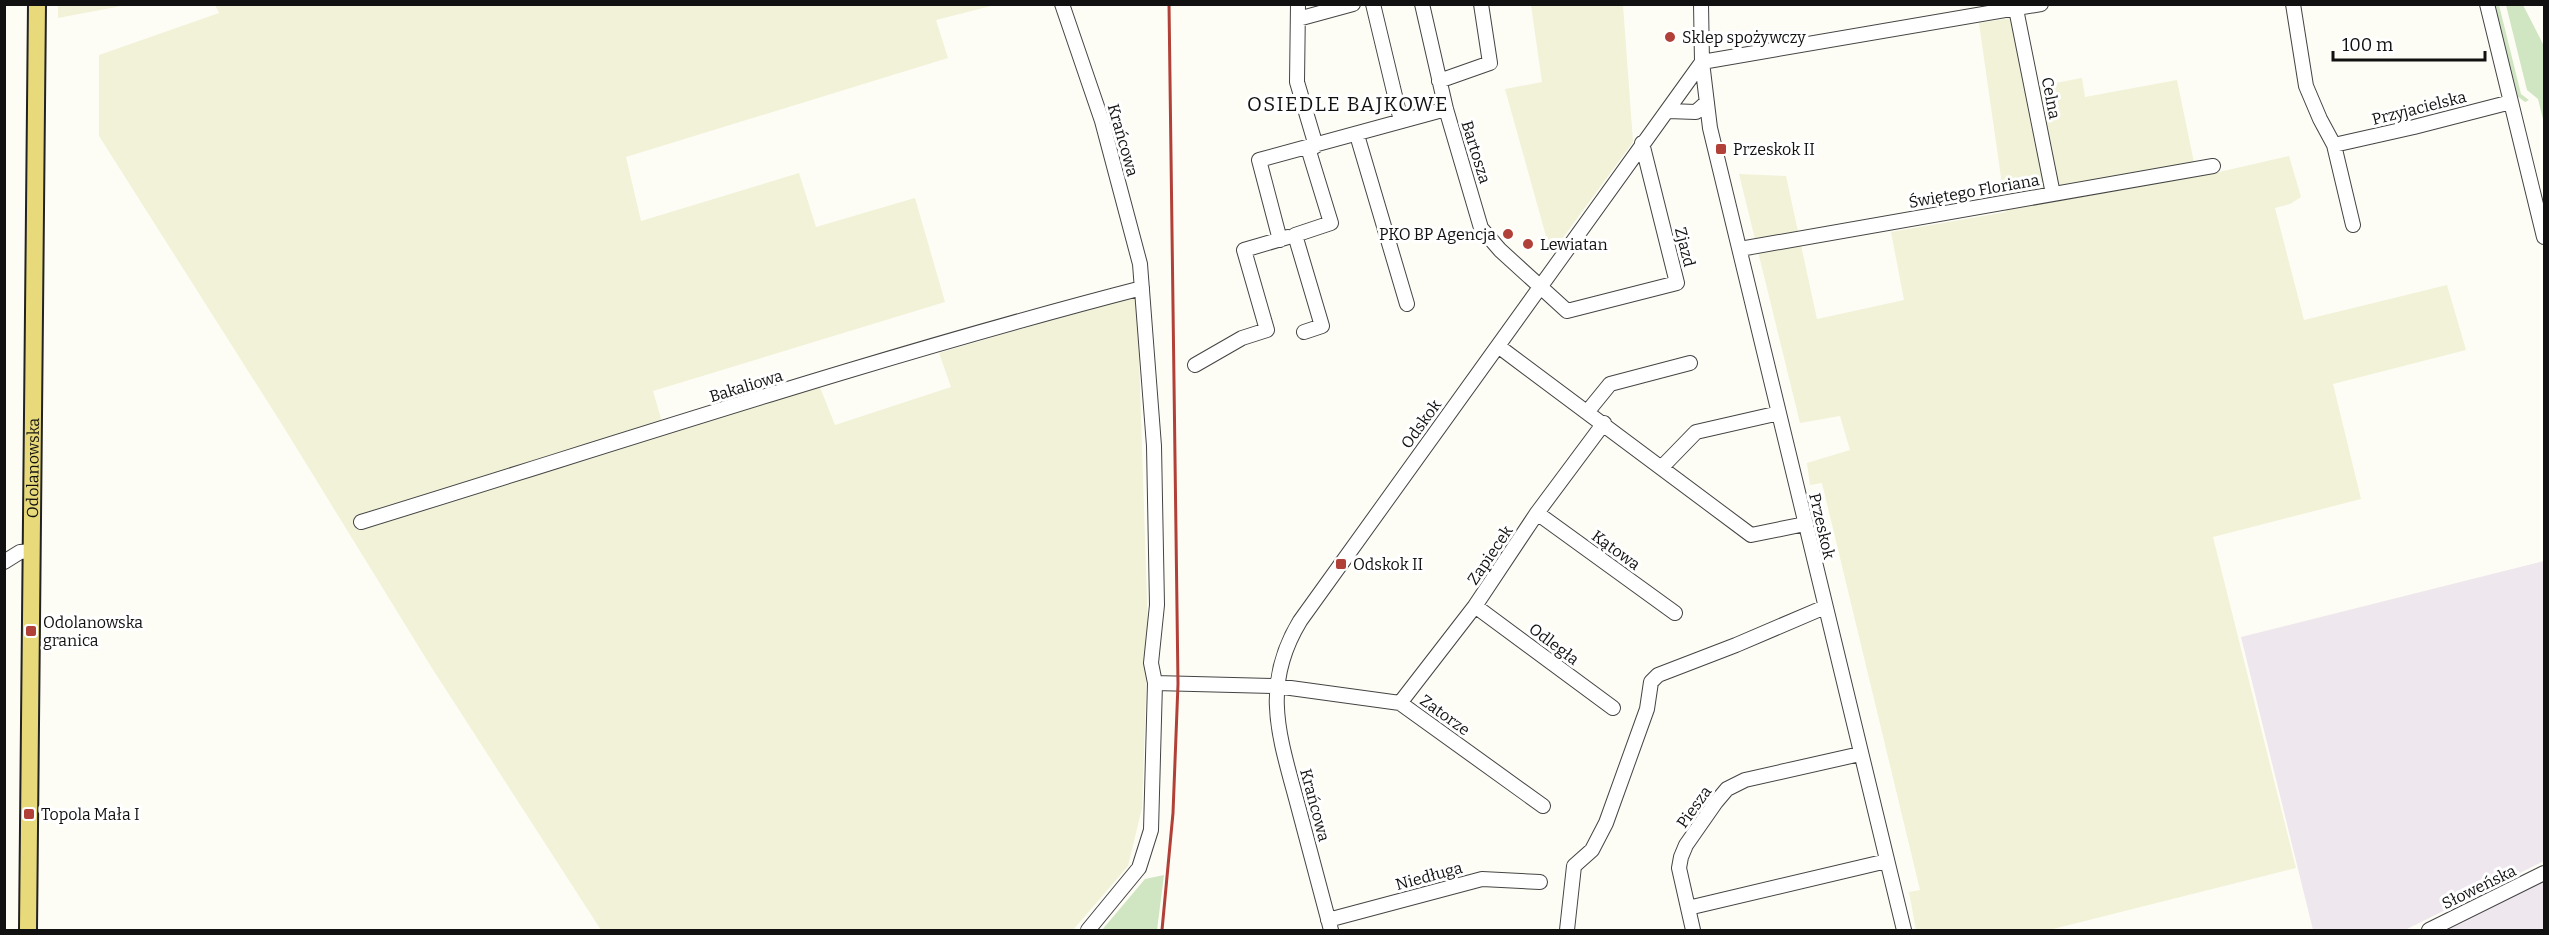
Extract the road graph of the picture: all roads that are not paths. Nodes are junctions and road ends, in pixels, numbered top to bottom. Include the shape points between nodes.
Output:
1 (37, 4) edge
2 (1062, 4) edge
3 (1298, 4) edge
4 (1353, 4) edge
5 (1373, 4) edge
6 (1422, 4) edge
7 (1481, 4) edge
8 (1701, 4) edge
9 (2040, 4) edge
10 (2293, 4) edge
11 (2487, 4) edge
12 (2016, 9) junction
13 (1298, 19) junction
14 (1702, 62) junction
15 (1439, 81) junction
16 (1682, 89) junction
17 (1706, 96) junction
18 (2511, 102) junction
19 (1446, 109) junction
20 (1668, 111) junction
21 (1688, 112) junction
22 (1401, 121) junction
23 (1710, 128) junction
24 (1357, 135) junction
25 (1642, 143) junction
26 (2334, 145) junction
27 (1312, 147) junction
28 (2213, 166) dead end
29 (2053, 194) junction
30 (2354, 225) dead end
31 (1295, 235) junction
32 (2544, 237) edge
33 (1280, 240) junction
34 (1740, 249) junction
35 (1541, 285) junction
36 (1142, 288) junction
37 (1407, 304) dead end
38 (1304, 332) dead end
39 (1498, 346) junction
40 (1690, 363) dead end
41 (1195, 365) dead end
42 (1588, 411) junction
43 (1779, 413) junction
44 (1604, 423) junction
45 (1662, 468) junction
46 (1537, 513) junction
47 (361, 522) dead end
48 (1805, 524) junction
49 (32, 551) junction
50 (4, 562) edge
51 (1475, 606) junction
52 (1825, 607) junction
53 (1675, 613) dead end
54 (1155, 683) junction
55 (1276, 686) junction
56 (1400, 703) junction
57 (1612, 708) dead end
58 (1860, 754) junction
59 (1543, 806) dead end
60 (1887, 861) junction
61 (2544, 873) edge
62 (1540, 882) dead end
63 (1688, 908) junction
64 (1329, 925) edge
65 (27, 930) edge
66 (1088, 930) edge
67 (1567, 930) edge
68 (1693, 930) edge
69 (1904, 930) edge
70 (2429, 930) edge

1 - 49 main road, Odolanowska
2 - 36 street, Krańcowa via 1102,121 1140,264
3 - 13 street
4 - 13 street
5 - 22 street
6 - 15 street, Bartosza
7 - 15 street via 1490,63
8 - 14 street, Przeskok
9 - 12 street
10 - 26 street via 2306,86
11 - 18 street
12 - 14 street
12 - 29 street, Celna
13 - 27 street via 1298,82
14 - 16 street, Odskok
14 - 17 street, Przeskok
15 - 19 street, Bartosza
16 - 17 street via 1698,84
16 - 20 street, Odskok
16 - 21 street via 1680,105
17 - 21 street via 1701,110
17 - 23 street, Przeskok
18 - 26 street, Przyjacielska
18 - 32 street
19 - 22 street
19 - 35 street, Bartosza via 1481,228
20 - 21 street
20 - 25 street, Odskok
21 - 23 street
22 - 24 street
23 - 34 street, Przeskok
24 - 27 street
24 - 37 street
25 - 35 street, Odskok
25 - 35 street, Zjazd via 1677,283 1567,311
26 - 30 street
27 - 31 street via 1331,223
27 - 33 street via 1259,160
28 - 29 street, Świętego Floriana
29 - 34 street, Świętego Floriana
31 - 33 street
31 - 38 street via 1322,326
33 - 41 street via 1244,250 1267,330 1242,338
34 - 43 street, Przeskok
35 - 39 street, Odskok
36 - 47 street, Bakaliowa via 855,370
36 - 54 street, Krańcowa via 1154,446 1157,605 1151,663
39 - 42 street
39 - 55 street, Odskok via 1300,621 1285,648
40 - 42 street via 1610,384
42 - 44 street
43 - 45 street via 1696,432
43 - 48 street, Przeskok
44 - 45 street
44 - 46 street, Zapiecek
45 - 48 street via 1751,535
46 - 51 street, Zapiecek
46 - 53 street, Kątowa
48 - 52 street, Przeskok
49 - 50 street via 20,552
49 - 65 main road, Odolanowska
51 - 56 street, Zapiecek
51 - 57 street, Odległa
52 - 58 street, Przeskok
52 - 67 street via 1658,675 1651,682 1647,709 1606,823 1592,850 1574,866
54 - 55 street
54 - 66 street, Krańcowa via 1151,830 1139,868
55 - 56 street, Zatorze
55 - 64 street, Krańcowa via 1279,732
56 - 59 street, Zatorze
58 - 60 street, Przeskok
58 - 63 street, Piesza via 1744,780 1727,789 1681,857 1679,868
60 - 63 street
60 - 69 street, Przeskok
61 - 70 street, Słoweńska
62 - 64 street, Niedługa via 1482,879
63 - 68 street, Piesza

